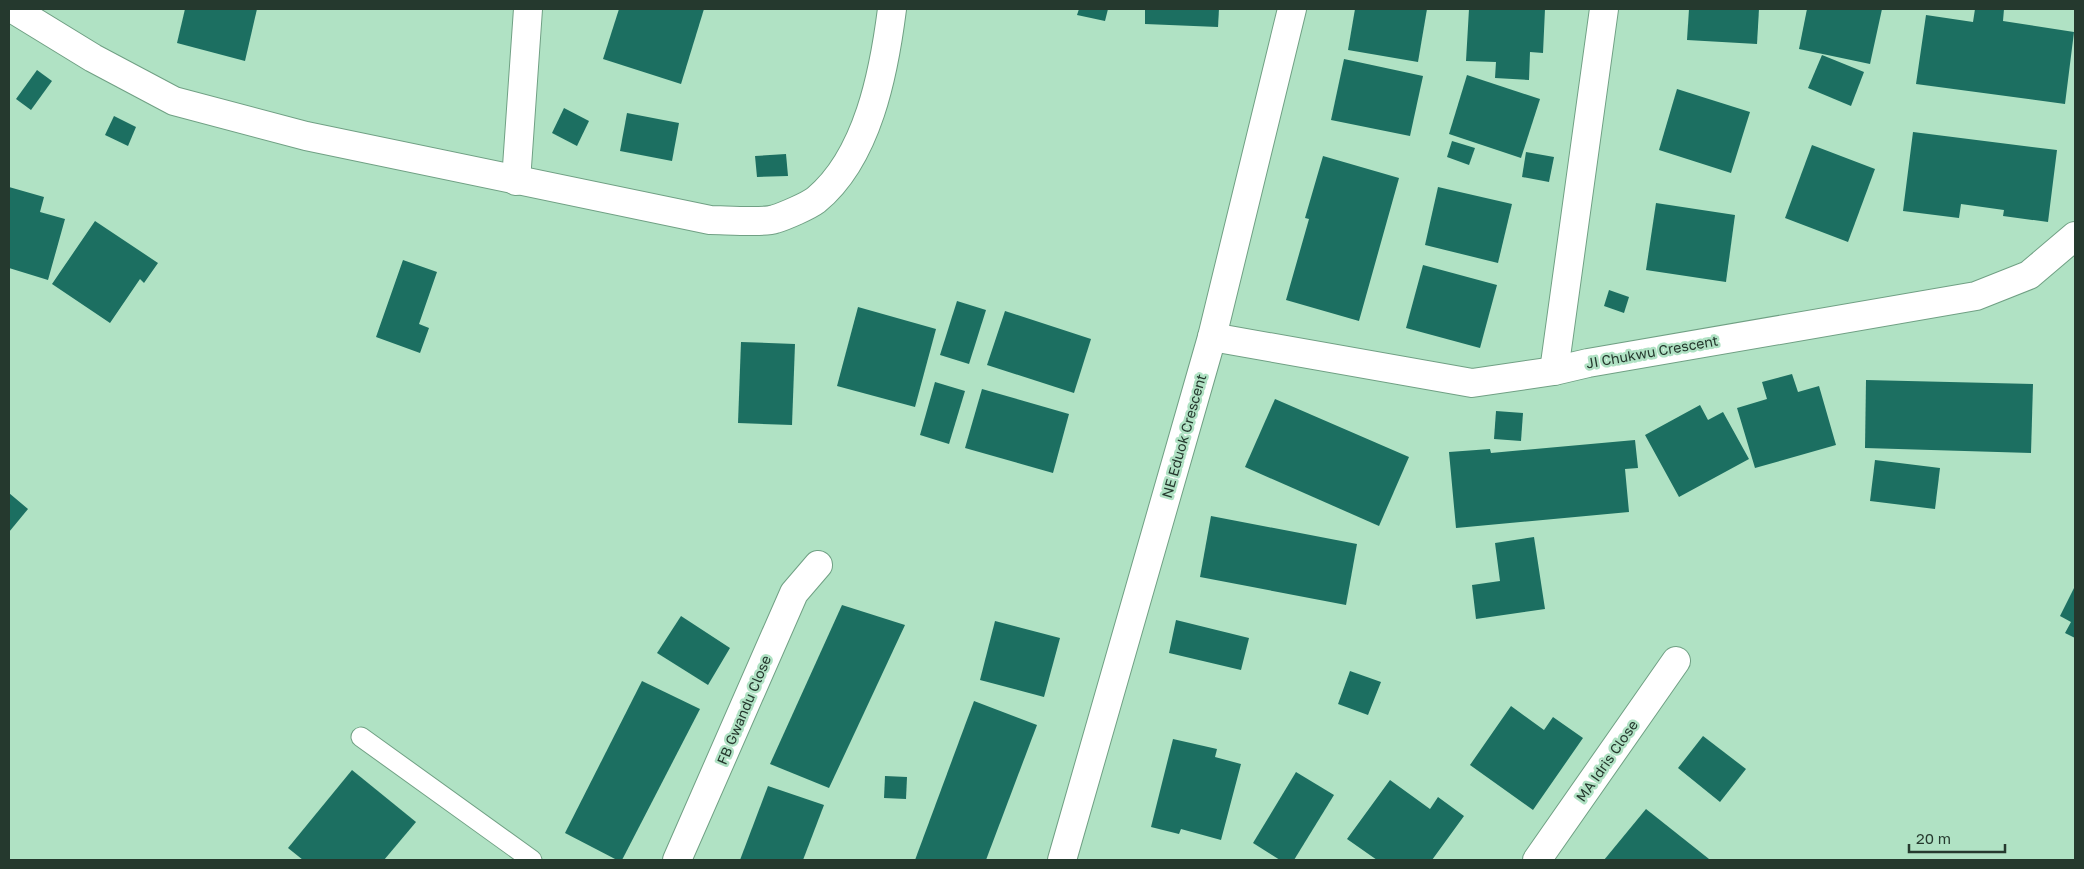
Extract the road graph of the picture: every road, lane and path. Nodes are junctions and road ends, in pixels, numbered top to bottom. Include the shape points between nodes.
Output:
1 (13, 9) edge
2 (528, 9) edge
3 (892, 9) edge
4 (1292, 9) edge
5 (1604, 9) edge
6 (516, 181) junction
7 (2075, 236) edge
8 (1212, 337) junction
9 (1554, 372) junction
10 (818, 565) dead end
11 (1676, 661) dead end
12 (361, 737) dead end
13 (532, 860) edge
14 (677, 860) edge
15 (1062, 860) edge
16 (1538, 860) edge

1 - 6 street via 93,58 174,101 306,136
2 - 6 street
3 - 6 street via 887,49 865,128 842,172 815,201 773,220 710,220
4 - 8 street, NE Eduok Crescent
5 - 9 street
7 - 9 street, JI Chukwu Crescent via 2030,275 1976,296 1588,363
8 - 9 street, JI Chukwu Crescent via 1472,382
8 - 15 street, NE Eduok Crescent
10 - 14 street, FB Gwandu Close via 794,593
11 - 16 street, MA Idris Close
12 - 13 lane

